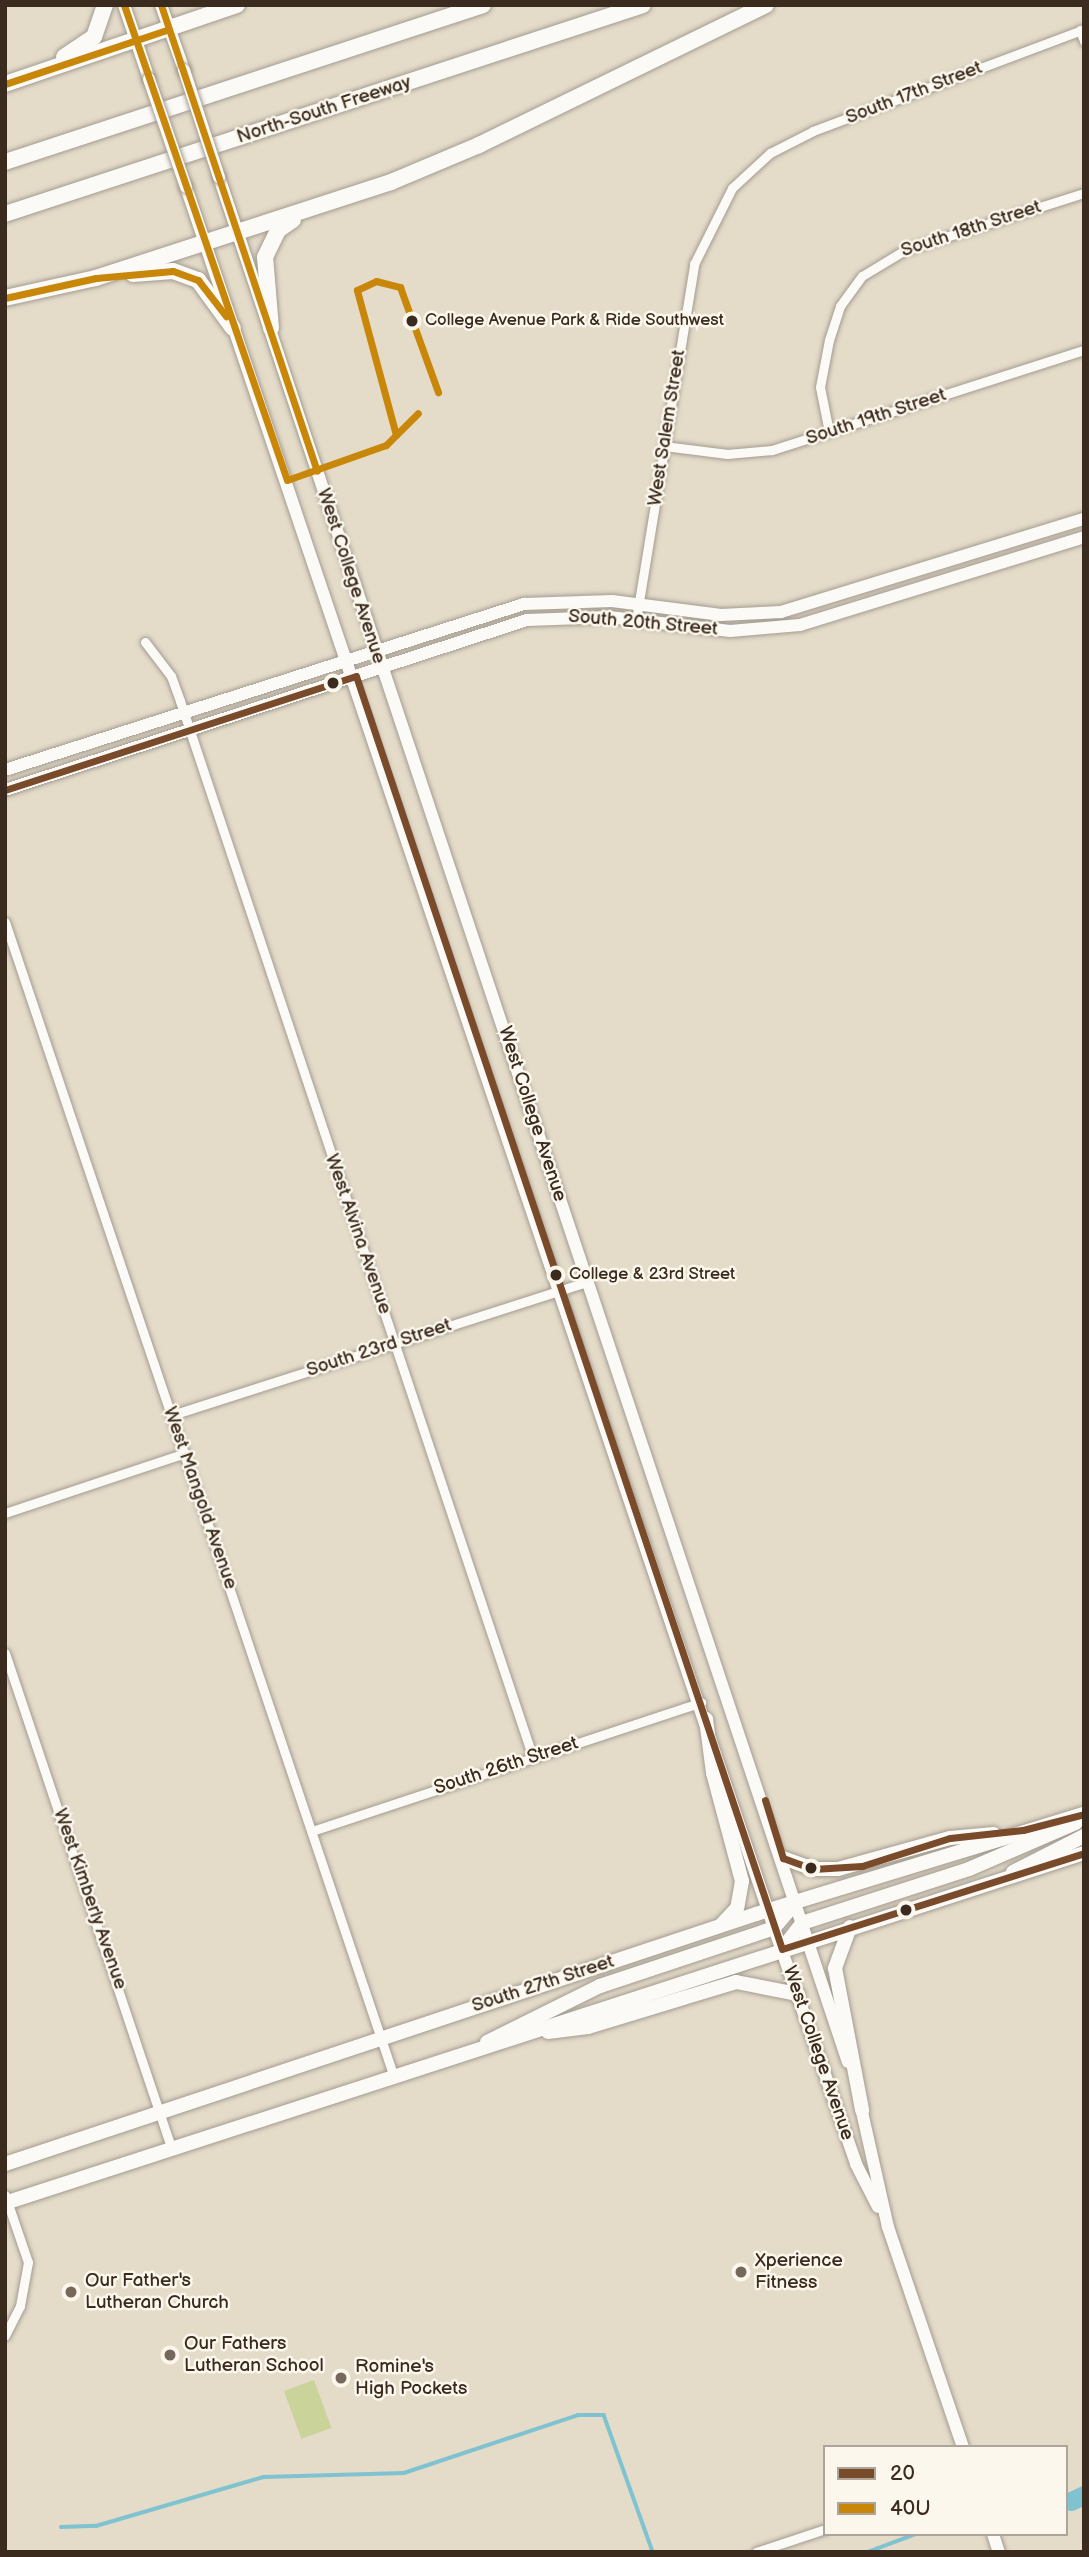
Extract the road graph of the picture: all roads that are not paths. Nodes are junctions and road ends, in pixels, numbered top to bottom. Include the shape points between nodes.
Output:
1 (105, 5) edge
2 (124, 5) edge
3 (161, 5) edge
4 (237, 5) edge
5 (483, 5) edge
6 (643, 5) edge
7 (766, 5) edge
8 (170, 29) junction
9 (1082, 30) edge
10 (1084, 41) edge
11 (137, 42) junction
12 (28, 75) junction
13 (5, 84) edge
14 (5, 162) edge
15 (750, 169) joint
16 (104, 183) junction
17 (1084, 193) edge
18 (329, 203) junction
19 (5, 214) edge
20 (5, 223) edge
21 (239, 231) junction
22 (205, 243) junction
23 (96, 278) junction
24 (5, 298) edge
25 (233, 328) junction
26 (271, 328) junction
27 (1084, 350) edge
28 (829, 432) junction
29 (664, 446) junction
30 (1084, 519) edge
31 (1084, 537) edge
32 (639, 605) junction
33 (636, 620) junction
34 (145, 642) dead end
35 (375, 650) junction
36 (349, 658) junction
37 (381, 667) junction
38 (356, 676) junction
39 (183, 712) junction
40 (189, 730) junction
41 (5, 770) edge
42 (5, 790) edge
43 (5, 922) edge
44 (587, 1282) junction
45 (562, 1290) junction
46 (395, 1343) junction
47 (172, 1415) junction
48 (184, 1453) junction
49 (5, 1513) edge
50 (5, 1653) edge
51 (701, 1702) junction
52 (706, 1720) junction
53 (533, 1758) junction
54 (1084, 1814) edge
55 (1084, 1819) edge
56 (1023, 1830) junction
57 (312, 1831) junction
58 (1084, 1836) edge
59 (1084, 1853) edge
60 (783, 1858) junction
61 (1004, 1879) junction
62 (796, 1902) junction
63 (768, 1910) junction
64 (802, 1923) junction
65 (721, 1925) junction
66 (850, 1927) junction
67 (774, 1928) junction
68 (807, 1941) junction
69 (782, 1949) junction
70 (798, 1994) junction
71 (381, 2037) junction
72 (515, 2037) junction
73 (481, 2047) junction
74 (393, 2074) junction
75 (159, 2110) junction
76 (862, 2110) junction
77 (171, 2147) junction
78 (5, 2164) edge
79 (6, 2200) edge
80 (888, 2227) junction
81 (5, 2335) edge
82 (962, 2445) edge
83 (823, 2530) edge
84 (781, 2548) edge
85 (756, 2552) edge

1 - 12 highway via 99,30 86,44
2 - 11 main road, West College Avenue
3 - 8 main road, West College Avenue
4 - 8 highway
5 - 14 highway
6 - 16 highway, North-South Freeway
7 - 18 highway via 479,145
8 - 11 highway
8 - 21 main road, West College Avenue, bridge
9 - 10 street
9 - 15 street, South 17th Street via 813,131
11 - 12 highway
11 - 22 main road, West College Avenue, bridge
12 - 13 highway
15 - 29 street, West Salem Street via 718,207 694,264
16 - 19 highway, North-South Freeway
16 - 20 highway
17 - 28 street, South 18th Street via 905,250 862,276 840,306 829,340 820,387
18 - 21 highway
18 - 26 highway via 285,223 268,247
21 - 22 highway
21 - 26 main road, West College Avenue
22 - 23 highway
22 - 25 main road, West College Avenue
23 - 24 highway
23 - 25 highway via 163,271 190,276 216,298
25 - 36 main road, West College Avenue
26 - 35 main road, West College Avenue
27 - 28 street, South 19th Street
28 - 29 street, South 19th Street via 744,454
29 - 32 street, West Salem Street
30 - 32 main road, South 20th Street via 782,612 721,615
31 - 33 main road, South 20th Street via 800,625 721,631
32 - 33 street, West Salem Street
32 - 35 main road, South 20th Street via 524,604
33 - 37 main road, South 20th Street via 556,615 527,620
34 - 39 street, West Alvina Avenue via 171,676
35 - 36 main road, South 20th Street
35 - 37 main road, West College Avenue
36 - 38 main road, West College Avenue
36 - 39 main road, South 20th Street
37 - 38 main road, South 20th Street
37 - 44 main road, West College Avenue
38 - 40 main road, South 20th Street
38 - 45 main road, West College Avenue
39 - 40 street, West Alvina Avenue
39 - 41 main road, South 20th Street
40 - 42 main road, South 20th Street
40 - 46 street, West Alvina Avenue
43 - 47 street, West Mangold Avenue
44 - 45 street, South 23rd Street
44 - 60 main road, West College Avenue
45 - 46 street, South 23rd Street
45 - 51 main road, West College Avenue
46 - 47 street, South 23rd Street
46 - 53 street, West Alvina Avenue
47 - 48 street, West Mangold Avenue
48 - 49 street
48 - 57 street, West Mangold Avenue
50 - 75 street, West Kimberly Avenue
51 - 52 main road, West College Avenue
51 - 53 street, South 26th Street
52 - 63 main road, West College Avenue
52 - 65 main road via 713,1773 742,1881 737,1908
53 - 57 street, South 26th Street
54 - 56 main road, South 27th Street
55 - 64 main road via 970,1869
56 - 60 main road via 950,1838 838,1869 813,1869
56 - 62 main road, South 27th Street
57 - 71 street, West Mangold Avenue
58 - 61 main road via 1030,1859
59 - 61 main road
60 - 62 main road, West College Avenue
61 - 66 main road
62 - 63 main road, South 27th Street
62 - 64 main road, West College Avenue
62 - 67 main road
63 - 65 main road, South 27th Street
63 - 67 main road, West College Avenue
64 - 68 main road, West College Avenue
64 - 69 main road
65 - 71 main road, South 27th Street
66 - 68 main road
66 - 76 main road via 835,1968
67 - 69 main road, West College Avenue
67 - 73 main road via 600,1986 503,2028
68 - 69 main road
68 - 76 main road, West College Avenue
69 - 70 main road, West College Avenue
69 - 72 main road
70 - 72 main road via 736,1982 588,2027
70 - 80 main road, West College Avenue via 856,2164
71 - 74 street, West Mangold Avenue
71 - 75 main road, South 27th Street
72 - 73 main road
73 - 74 main road
74 - 77 main road
75 - 77 street, West Kimberly Avenue
75 - 78 main road, South 27th Street
76 - 80 main road, West College Avenue
77 - 79 main road
79 - 81 street via 28,2262 20,2306
80 - 82 main road, West College Avenue
83 - 84 street
84 - 85 street

